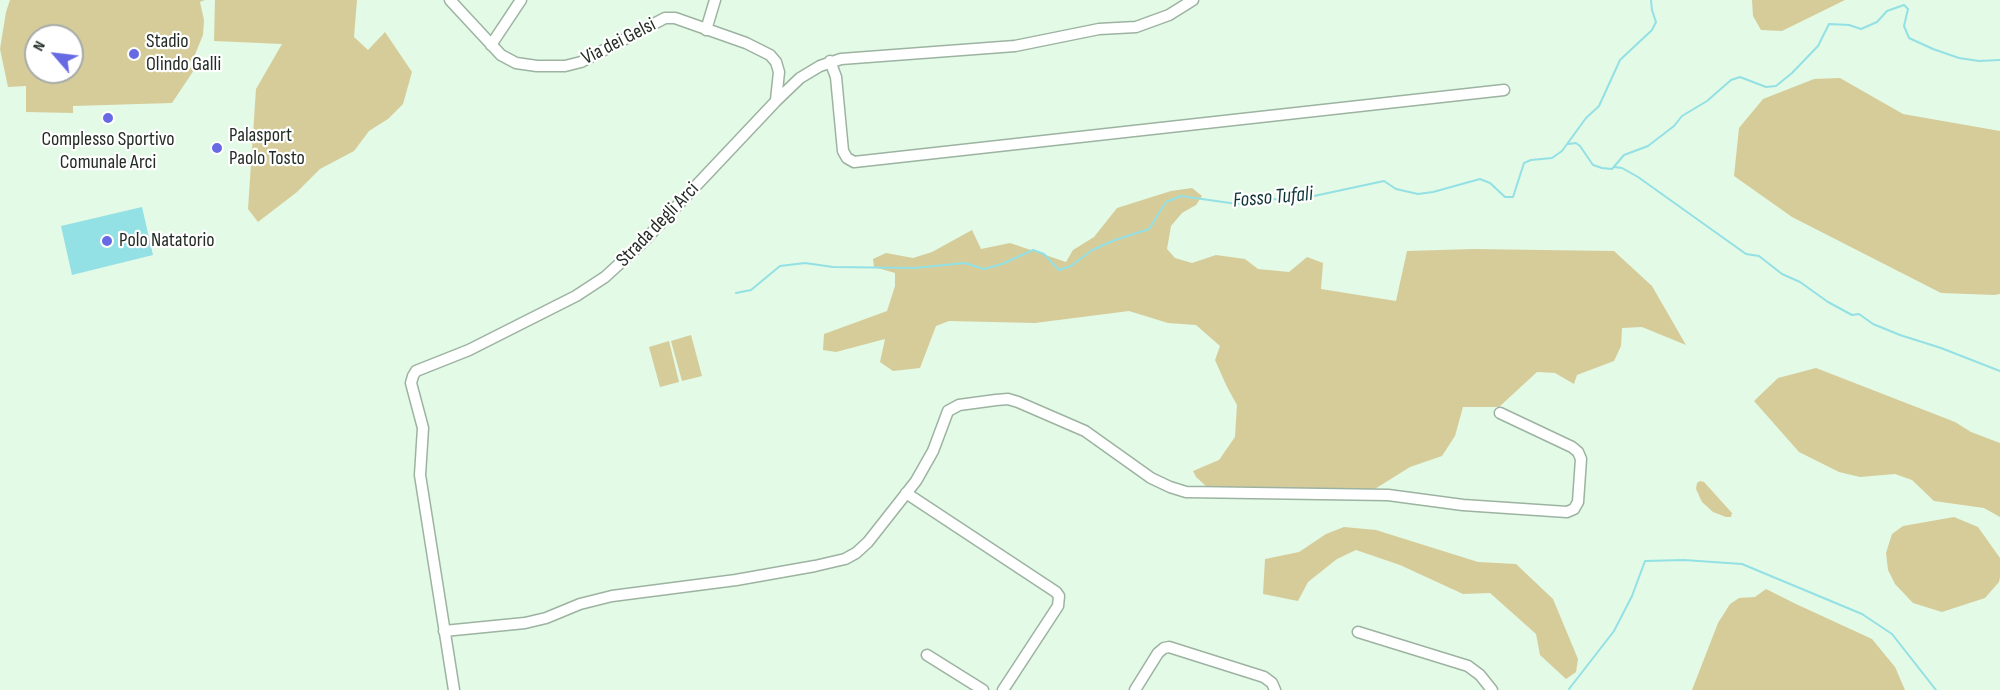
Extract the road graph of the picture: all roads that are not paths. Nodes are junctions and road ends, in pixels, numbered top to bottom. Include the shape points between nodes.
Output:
1 (450, 0) edge
2 (521, 0) edge
3 (715, 0) edge
4 (1193, 0) edge
5 (706, 30) junction
6 (491, 45) junction
7 (830, 61) junction
8 (1504, 90) dead end
9 (776, 101) junction
10 (1500, 413) dead end
11 (906, 493) junction
12 (444, 631) junction
13 (1358, 632) dead end
14 (927, 655) dead end
15 (454, 690) edge
16 (983, 690) edge
17 (1003, 690) edge
18 (1135, 690) edge
19 (1275, 690) edge
20 (1492, 690) edge

1 - 6 street, Via dei Gelsi
2 - 6 street
3 - 5 street
4 - 7 street, Strada degli Arci via 1169,15 1136,27 1099,29 1015,46
5 - 6 street, Via dei Gelsi via 667,17 589,59 560,67 516,63
5 - 9 street, Via dei Gelsi via 754,46 773,57 779,72
7 - 8 street via 836,77 843,151 854,162
7 - 9 street, Strada degli Arci via 806,73
9 - 12 street, Strada degli Arci via 605,277 470,350 418,370 412,376 423,428 420,472
10 - 11 street via 1578,452 1578,502 1574,509 1567,512 1463,505 1388,495 1186,492 1151,478 1085,430 1006,399 950,409 927,463
11 - 12 street via 863,547 839,561 736,580 612,596 525,623
11 - 17 street via 1059,596 1058,606
12 - 15 street, Strada degli Arci
13 - 20 street via 1468,666
14 - 16 street
18 - 19 street via 1158,653 1169,647 1264,676

